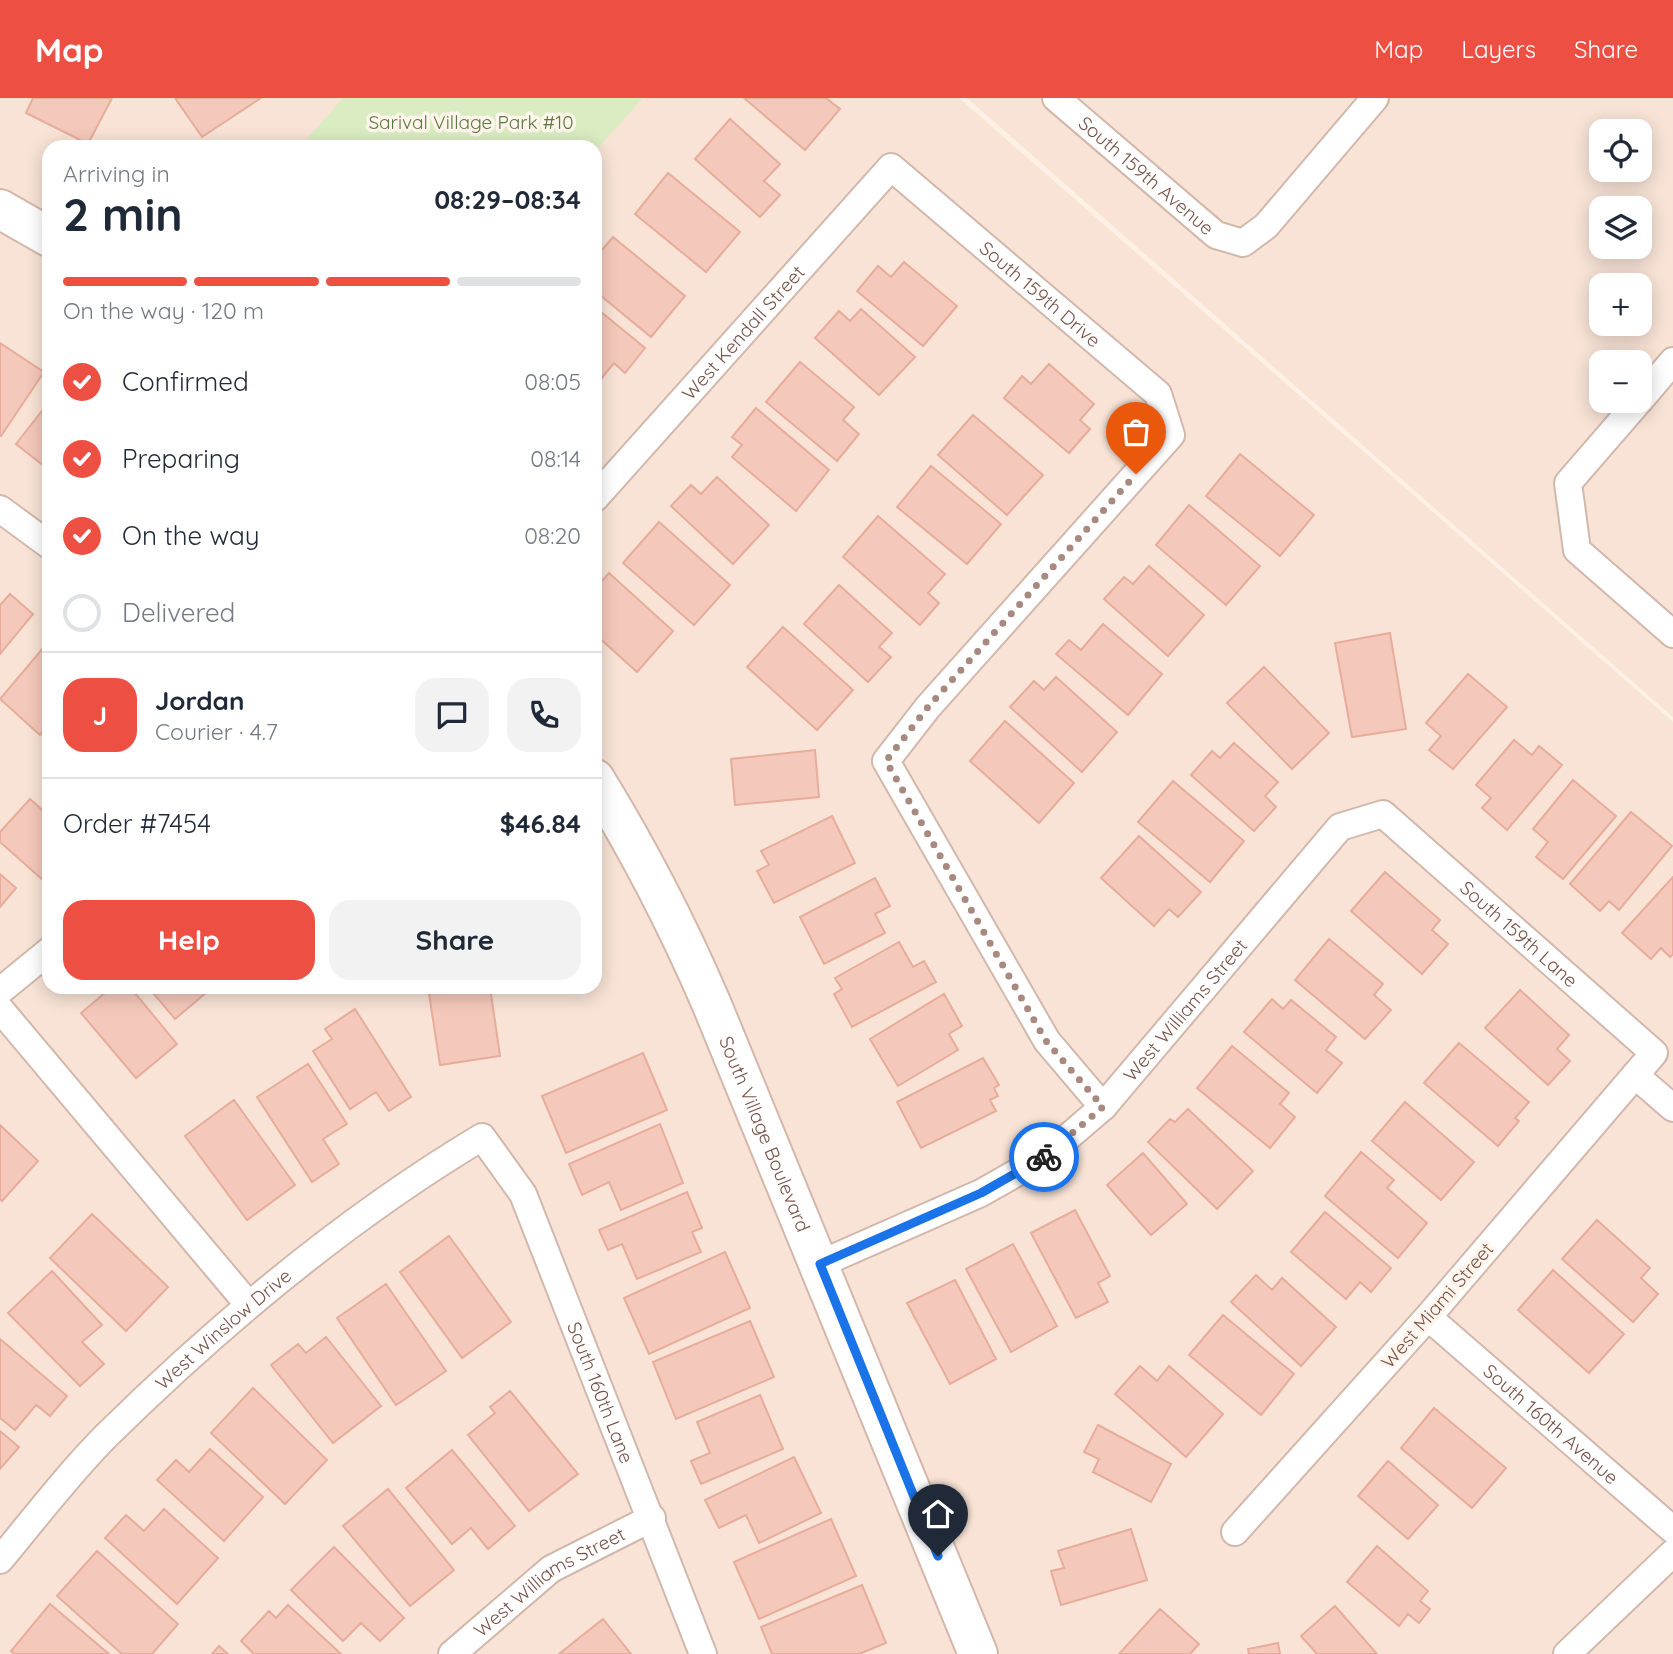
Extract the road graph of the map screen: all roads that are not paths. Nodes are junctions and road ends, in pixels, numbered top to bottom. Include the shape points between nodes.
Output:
1 (1056, 98) edge
2 (1375, 98) edge
3 (891, 167) joint
4 (0, 209) edge
5 (42, 233) edge
6 (1673, 361) edge
7 (1652, 385) edge
8 (1628, 413) edge
9 (602, 490) edge
10 (0, 509) edge
11 (42, 540) edge
12 (1673, 634) edge
13 (602, 790) edge
14 (1383, 814) joint
15 (42, 957) edge
16 (0, 991) edge
17 (0, 1009) edge
18 (1654, 1053) joint
19 (1635, 1075) junction
20 (1103, 1107) junction
21 (1673, 1108) edge
22 (482, 1137) joint
23 (820, 1264) junction
24 (248, 1304) junction
25 (1428, 1317) junction
26 (652, 1518) junction
27 (1673, 1530) edge
28 (1235, 1532) dead end
29 (1673, 1553) edge
30 (0, 1560) edge
31 (452, 1654) edge
32 (704, 1654) edge
33 (978, 1654) edge
34 (1567, 1654) edge

1 - 2 street, South 159th Avenue via 1216,235 1243,243 1266,226
3 - 9 street, West Kendall Street
3 - 20 street, South 159th Drive via 1158,394 1171,435 928,707 886,761 1046,1041
4 - 5 street
6 - 7 street
8 - 12 street via 1568,483 1577,550
10 - 11 street
13 - 23 street, South Village Boulevard via 678,926
14 - 18 street, South 159th Lane
14 - 20 street, West Williams Street via 1340,827
15 - 16 street
17 - 24 street
18 - 19 street, West Miami Street
19 - 21 street
19 - 25 street, West Miami Street
20 - 23 street, West Williams Street via 1046,1156 992,1187
22 - 24 street, West Winslow Drive via 414,1178
22 - 26 street, South 160th Lane via 523,1194
23 - 33 street, South Village Boulevard
24 - 30 street, West Winslow Drive via 106,1436
25 - 27 street, South 160th Avenue
25 - 28 street, West Miami Street
26 - 31 street, West Williams Street via 551,1570
26 - 32 street, South 160th Lane
29 - 34 street

